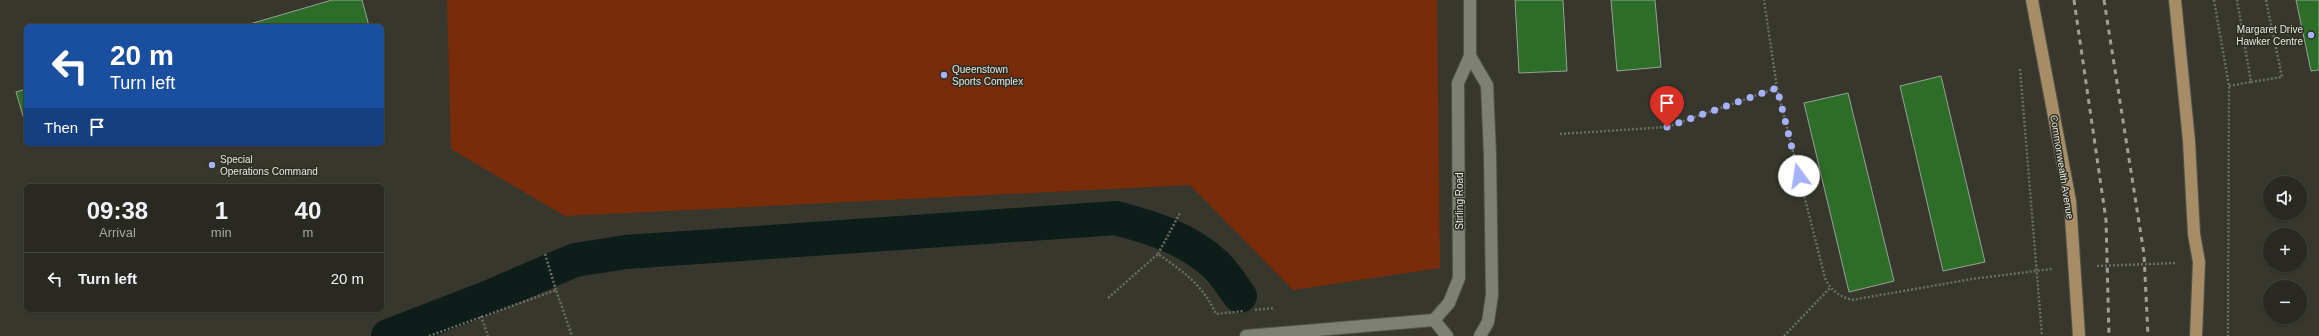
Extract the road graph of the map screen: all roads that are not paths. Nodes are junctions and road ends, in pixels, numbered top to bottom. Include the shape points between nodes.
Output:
1 (1470, 0) edge
2 (2032, 0) edge
3 (2175, 0) edge
4 (1470, 56) junction
5 (1434, 320) junction
6 (1246, 336) edge
7 (1446, 336) edge
8 (1480, 336) edge
9 (2079, 336) edge
10 (2196, 336) edge

1 - 4 street, Stirling Road
2 - 9 main road, Commonwealth Avenue via 2070,201
3 - 10 main road via 2198,262
4 - 5 street, Stirling Road via 1458,82 1459,278 1449,303
4 - 8 street via 1487,85 1490,155 1492,295 1488,322
5 - 6 street
5 - 7 street

